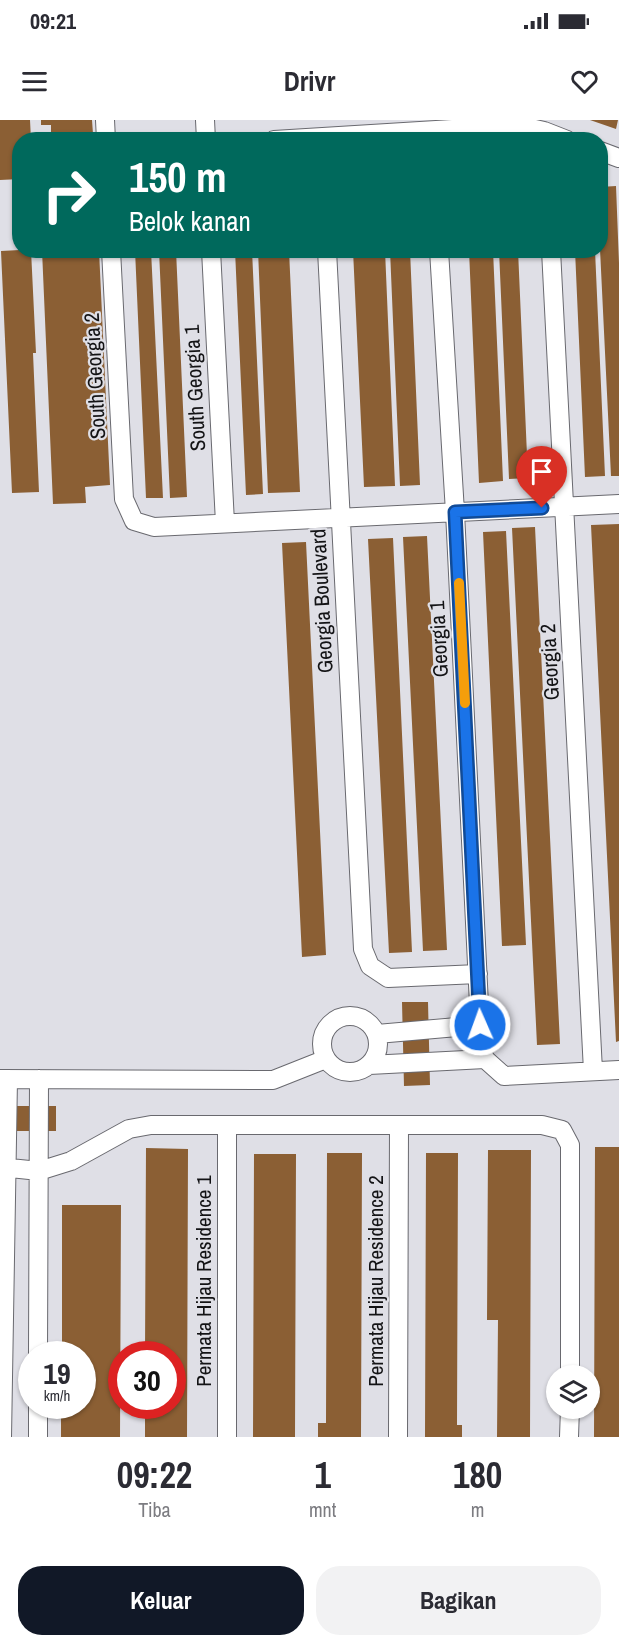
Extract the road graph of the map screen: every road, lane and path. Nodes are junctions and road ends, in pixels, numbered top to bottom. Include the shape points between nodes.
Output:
1 (434, 128) edge
2 (320, 132) edge
3 (548, 132) edge
4 (111, 258) edge
5 (211, 258) edge
6 (327, 258) edge
7 (439, 258) edge
8 (551, 258) edge
9 (619, 504) edge
10 (564, 507) junction
11 (455, 512) junction
12 (340, 518) junction
13 (225, 523) junction
14 (478, 974) junction
15 (480, 1025) junction
16 (377, 1034) junction
17 (326, 1059) junction
18 (485, 1059) junction
19 (369, 1065) junction
20 (619, 1070) edge
21 (594, 1071) junction
22 (4, 1079) edge
23 (39, 1079) junction
24 (227, 1125) junction
25 (399, 1125) junction
26 (3, 1168) edge
27 (39, 1171) junction
28 (38, 1341) edge
29 (570, 1365) edge
30 (38, 1419) edge
31 (570, 1419) edge
32 (3, 1437) edge
33 (38, 1437) edge
34 (227, 1437) edge
35 (398, 1437) edge
36 (570, 1437) edge

1 - 2 street
1 - 3 street via 516,125
4 - 13 street, South Georgia 2 via 124,499 134,520 154,527
5 - 13 street, South Georgia 1
6 - 12 street, Georgia Boulevard
7 - 11 street, Georgia 1
8 - 10 street, Georgia 2
9 - 10 street
10 - 11 street
10 - 21 street, Georgia 2
11 - 12 street
11 - 14 street, Georgia 1
12 - 13 street
12 - 14 street, Georgia Boulevard via 363,949 370,966 388,978
14 - 15 street, Georgia 1
15 - 16 street
15 - 18 street, Georgia 1
16 - 17 street via 368,1021 353,1015 337,1018 325,1028 321,1044
16 - 19 street via 378,1051
17 - 19 street via 338,1070 354,1072
17 - 23 street via 273,1080
18 - 19 street
18 - 21 street via 504,1076
20 - 21 street
22 - 23 street
22 - 26 street
23 - 27 street
24 - 25 street
24 - 27 street via 151,1125 129,1129 71,1161
24 - 34 street, Permata Hijau Residence 1
25 - 29 street via 542,1125 562,1130 570,1145
25 - 35 street, Permata Hijau Residence 2
26 - 27 street
26 - 32 street
27 - 28 street
30 - 33 street
31 - 36 street

